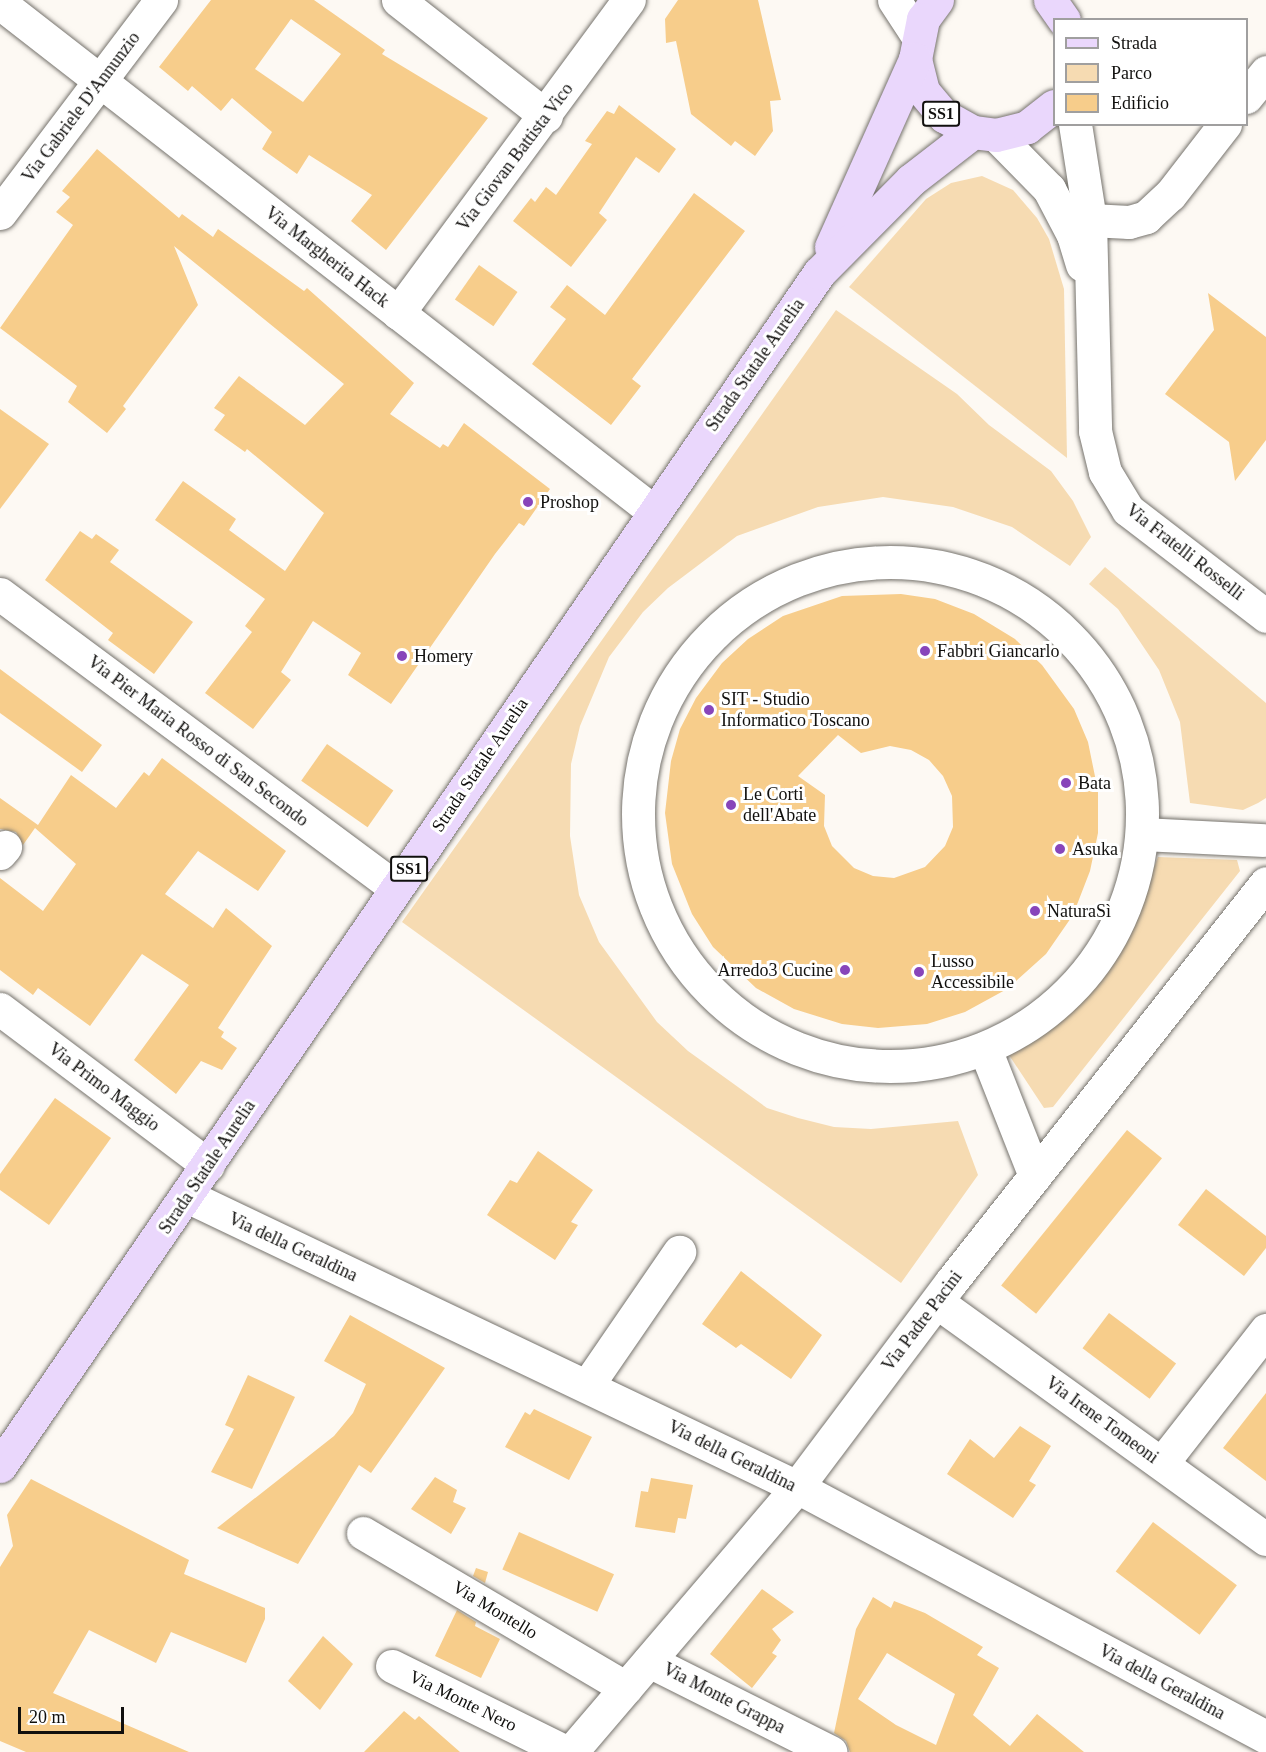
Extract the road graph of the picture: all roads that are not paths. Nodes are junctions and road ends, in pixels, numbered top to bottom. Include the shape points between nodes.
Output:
1 (161, 0) edge
2 (398, 0) edge
3 (629, 0) edge
4 (894, 0) edge
5 (937, 0) edge
6 (0, 3) edge
7 (916, 47) junction
8 (1266, 72) edge
9 (101, 82) junction
10 (1248, 94) edge
11 (1053, 107) edge
12 (546, 116) junction
13 (1075, 126) edge
14 (1223, 126) edge
15 (984, 133) junction
16 (0, 213) edge
17 (1090, 220) junction
18 (819, 273) junction
19 (1091, 305) junction
20 (398, 312) junction
21 (653, 511) junction
22 (0, 594) edge
23 (1266, 616) edge
24 (1144, 834) junction
25 (1265, 839) edge
26 (1266, 884) edge
27 (396, 888) junction
28 (0, 1009) edge
29 (985, 1049) junction
30 (208, 1165) junction
31 (1035, 1176) junction
32 (187, 1196) junction
33 (679, 1252) dead end
34 (937, 1302) junction
35 (1266, 1329) edge
36 (587, 1386) junction
37 (1162, 1463) junction
38 (0, 1466) edge
39 (797, 1487) junction
40 (363, 1533) dead end
41 (1266, 1539) edge
42 (649, 1661) junction
43 (392, 1666) dead end
44 (626, 1688) junction
45 (1266, 1737) edge
46 (566, 1752) edge
47 (571, 1752) edge
48 (831, 1752) edge

1 - 9 street, Via Gabriele D'Annunzio
2 - 12 street
3 - 12 street, Via Giovan Battista Vico
4 - 7 street
5 - 7 main road, SS1 via 923,19
6 - 9 street, Via Margherita Hack
7 - 15 main road, SS1 via 917,76 932,105 944,116
7 - 18 main road, Strada Statale Aurelia / SS1
8 - 10 street
9 - 16 street, Via Gabriele D'Annunzio
9 - 20 street, Via Margherita Hack
11 - 15 main road, SS1 via 1027,127
12 - 20 street, Via Giovan Battista Vico
13 - 17 street, Via Fratelli Rosselli
14 - 17 street via 1170,195 1146,217 1122,222
15 - 18 main road, Strada Statale Aurelia / SS1 via 911,180
15 - 19 street, Via Fratelli Rosselli via 1049,189 1073,236
17 - 19 street, Via Fratelli Rosselli
18 - 21 main road, Strada Statale Aurelia / SS1
19 - 23 street, Via Fratelli Rosselli via 1095,432 1111,485 1128,510
20 - 21 street, Via Margherita Hack
21 - 27 main road, Strada Statale Aurelia / SS1
22 - 27 street, Via Pier Maria Rosso di San Secondo
24 - 25 street
24 - 29 street via 1136,875 1095,956 1054,1004 1013,1035
24 - 29 street via 1143,784 1131,736 1108,683 1092,661 1041,612 998,588 951,569 916,563 882,564 806,577 735,615 678,677 648,740 636,810 642,866 653,902 664,928 695,975 722,1004 763,1035 837,1063 923,1065
26 - 31 street, Via Padre Pacini
27 - 30 main road, Strada Statale Aurelia / SS1
28 - 30 street, Via Primo Maggio
29 - 31 street
30 - 32 main road, Strada Statale Aurelia / SS1
31 - 34 street, Via Padre Pacini
32 - 36 street, Via della Geraldina
32 - 38 main road, Strada Statale Aurelia / SS1
33 - 36 street
34 - 37 street, Via Irene Tomeoni
34 - 39 street, Via Padre Pacini
35 - 37 street
36 - 39 street, Via della Geraldina
37 - 41 street, Via Irene Tomeoni
39 - 42 street, Via Padre Pacini
39 - 45 street, Via della Geraldina
40 - 44 street, Via Montello
42 - 44 street, Via Padre Pacini
42 - 48 street, Via Monte Grappa
43 - 46 street, Via Monte Nero
44 - 47 street, Via Padre Pacini

